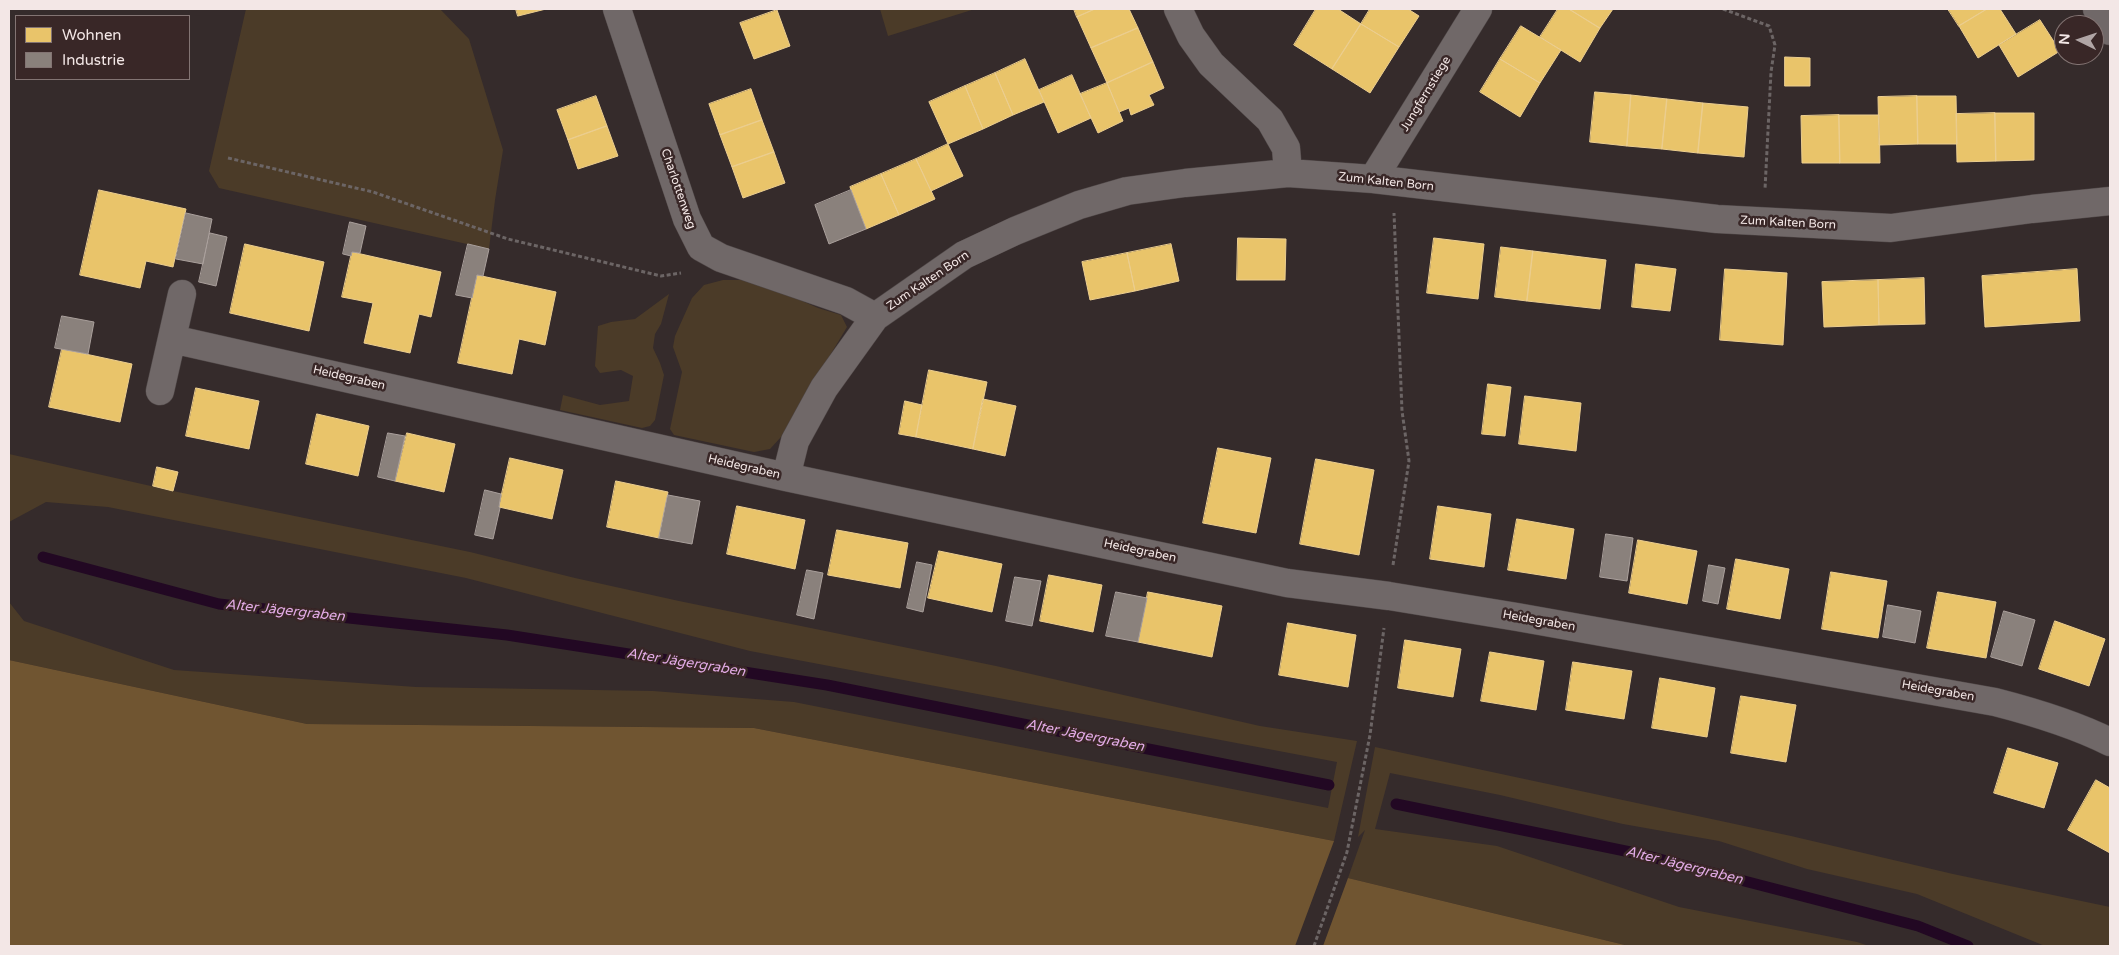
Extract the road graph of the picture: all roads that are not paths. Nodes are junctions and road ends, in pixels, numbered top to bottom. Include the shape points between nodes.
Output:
1 (617, 9) edge
2 (1178, 9) edge
3 (1478, 9) edge
4 (2097, 9) edge
5 (2110, 31) edge
6 (1288, 173) junction
7 (1383, 180) junction
8 (2110, 201) edge
9 (182, 294) dead end
10 (875, 317) junction
11 (172, 339) junction
12 (160, 391) dead end
13 (786, 476) junction
14 (2110, 742) edge

1 - 10 street, Charlottenweg via 687,219 701,247 721,258 846,301
2 - 6 street via 1191,36 1211,64 1270,120 1286,148
3 - 7 street, Jungfernstiege
4 - 5 street
6 - 7 street, Zum Kalten Born
6 - 10 street, Zum Kalten Born via 1128,191 1079,205 964,255
7 - 8 street, Zum Kalten Born via 1717,219 1891,228
9 - 11 street
10 - 13 street, Zum Kalten Born via 824,388 795,441
11 - 12 street
11 - 13 street, Heidegraben
13 - 14 street, Heidegraben via 1288,583 1537,620 1995,702 2029,710

